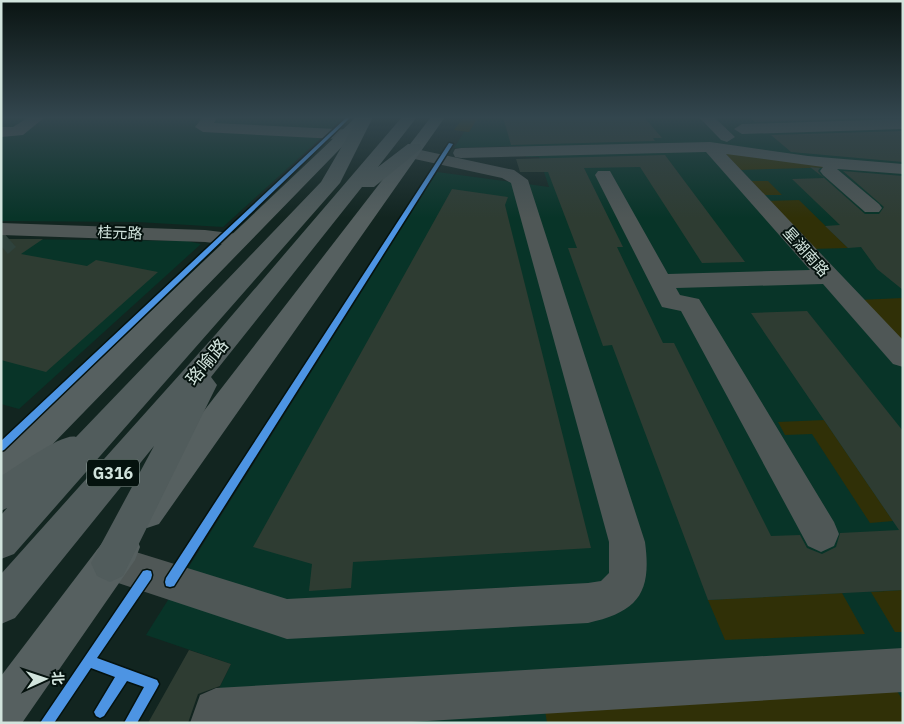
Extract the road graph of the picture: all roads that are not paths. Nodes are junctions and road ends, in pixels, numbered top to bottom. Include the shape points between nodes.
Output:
1 (414, 150) edge
2 (334, 151) edge
3 (344, 151) edge
4 (360, 151) edge
5 (381, 151) edge
6 (413, 151) edge
7 (417, 151) edge
8 (715, 151) edge
9 (723, 151) edge
10 (760, 151) edge
11 (772, 165) junction
12 (903, 169) edge
13 (829, 171) junction
14 (604, 175) dead end
15 (328, 186) junction
16 (872, 208) dead end
17 (328, 214) junction
18 (10, 233) tunnel mouth
19 (238, 240) junction
20 (829, 277) junction
21 (660, 281) junction
22 (225, 341) junction
23 (903, 357) edge
24 (103, 430) junction
25 (1, 475) edge
26 (1, 495) edge
27 (822, 534) dead end
28 (1, 541) edge
29 (110, 564) junction
30 (1, 604) edge
31 (903, 670) edge
32 (1, 714) edge
33 (213, 723) edge

1 - 29 main road
2 - 19 main road
3 - 15 highway
4 - 15 highway, 珞喻路
5 - 17 highway, 珞喻路 / G316
6 - 17 highway
7 - 29 street via 508,174 519,180 627,542 629,570 624,588 610,599 588,603 287,619
8 - 20 street, 星湖南路 via 744,174
9 - 11 street
10 - 11 street
11 - 12 street
11 - 13 street
12 - 13 street
13 - 16 street
14 - 21 street
15 - 24 highway, 珞喻路
17 - 22 highway, 珞喻路 / G316
18 - 19 street, 桂元路 via 205,236
19 - 25 main road
20 - 21 street
20 - 23 street, 星湖南路
21 - 27 street via 671,301 690,305
22 - 29 highway
22 - 30 highway, 珞喻路 / G316
24 - 26 highway
24 - 28 highway, 珞喻路
29 - 32 main road
31 - 33 street via 216,711

